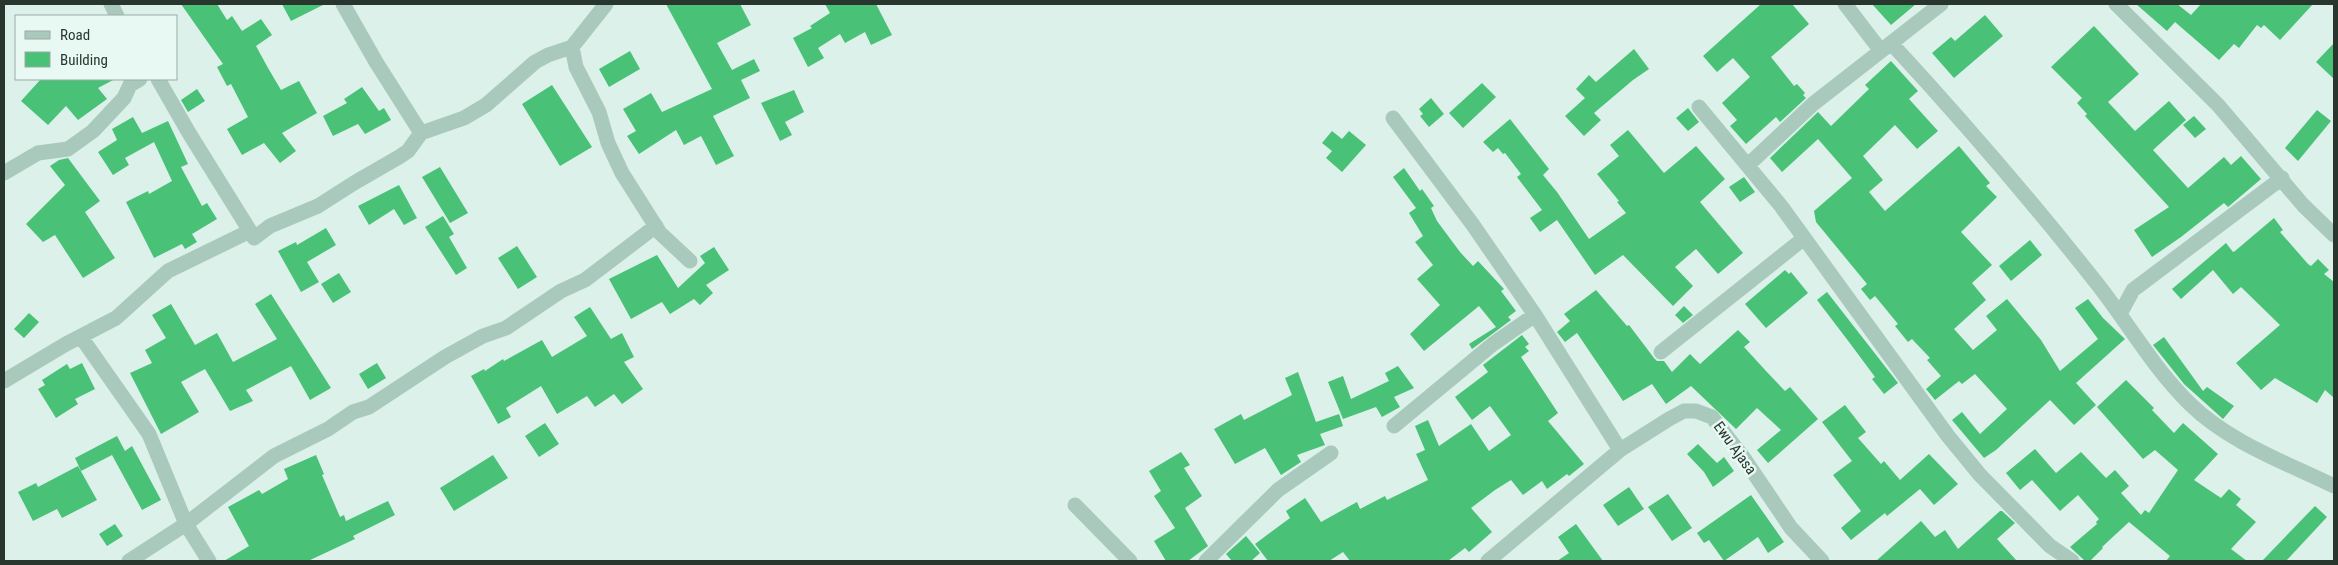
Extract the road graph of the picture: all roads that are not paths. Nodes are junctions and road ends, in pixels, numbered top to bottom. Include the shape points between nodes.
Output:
1 (343, 4) edge
2 (606, 4) edge
3 (1845, 4) edge
4 (1941, 4) edge
5 (2116, 4) edge
6 (572, 47) junction
7 (1886, 47) junction
8 (138, 80) edge
9 (159, 80) edge
10 (1699, 107) dead end
11 (1393, 118) dead end
12 (421, 133) junction
13 (1748, 165) junction
14 (4, 173) edge
15 (2282, 178) junction
16 (656, 226) junction
17 (250, 231) junction
18 (2334, 235) edge
19 (1803, 239) junction
20 (690, 261) dead end
21 (2133, 290) junction
22 (2103, 292) junction
23 (2120, 314) junction
24 (1535, 315) junction
25 (81, 337) junction
26 (1661, 352) dead end
27 (4, 381) edge
28 (1394, 426) dead end
29 (1620, 450) junction
30 (1331, 453) dead end
31 (2334, 486) edge
32 (1075, 505) dead end
33 (186, 524) junction
34 (129, 561) edge
35 (209, 561) edge
36 (1130, 561) edge
37 (1206, 561) edge
38 (1488, 561) edge
39 (1821, 561) edge
40 (2072, 561) edge

1 - 12 street
2 - 6 street
3 - 7 street
4 - 7 street
5 - 15 street via 2218,105
6 - 12 street via 535,62 478,111 449,125
6 - 16 street via 576,67 599,112 608,143 622,173
7 - 13 street via 1812,104
7 - 22 street via 1954,111
8 - 14 street via 130,85 124,98 93,131 68,149 38,153
9 - 17 street
10 - 13 street
11 - 24 street
12 - 17 street via 408,151 354,182 335,197 270,226 254,238
13 - 19 street
15 - 18 street via 2303,205
15 - 21 street
16 - 20 street
16 - 33 street via 585,280 561,291 506,328 483,336 369,407 353,412 274,456
17 - 25 street via 168,271 116,318
19 - 26 street
19 - 40 street via 1948,436 2050,546
21 - 22 street
21 - 23 street
22 - 23 street
23 - 31 street via 2191,404 2237,440
24 - 28 street via 1493,344
24 - 29 street
25 - 27 street
25 - 33 street via 149,434
29 - 38 street, Ewu Ajasa
29 - 39 street, Ewu Ajasa via 1684,411 1696,411 1712,417 1791,528
30 - 37 street via 1278,490
32 - 36 street
33 - 34 street
33 - 35 street

